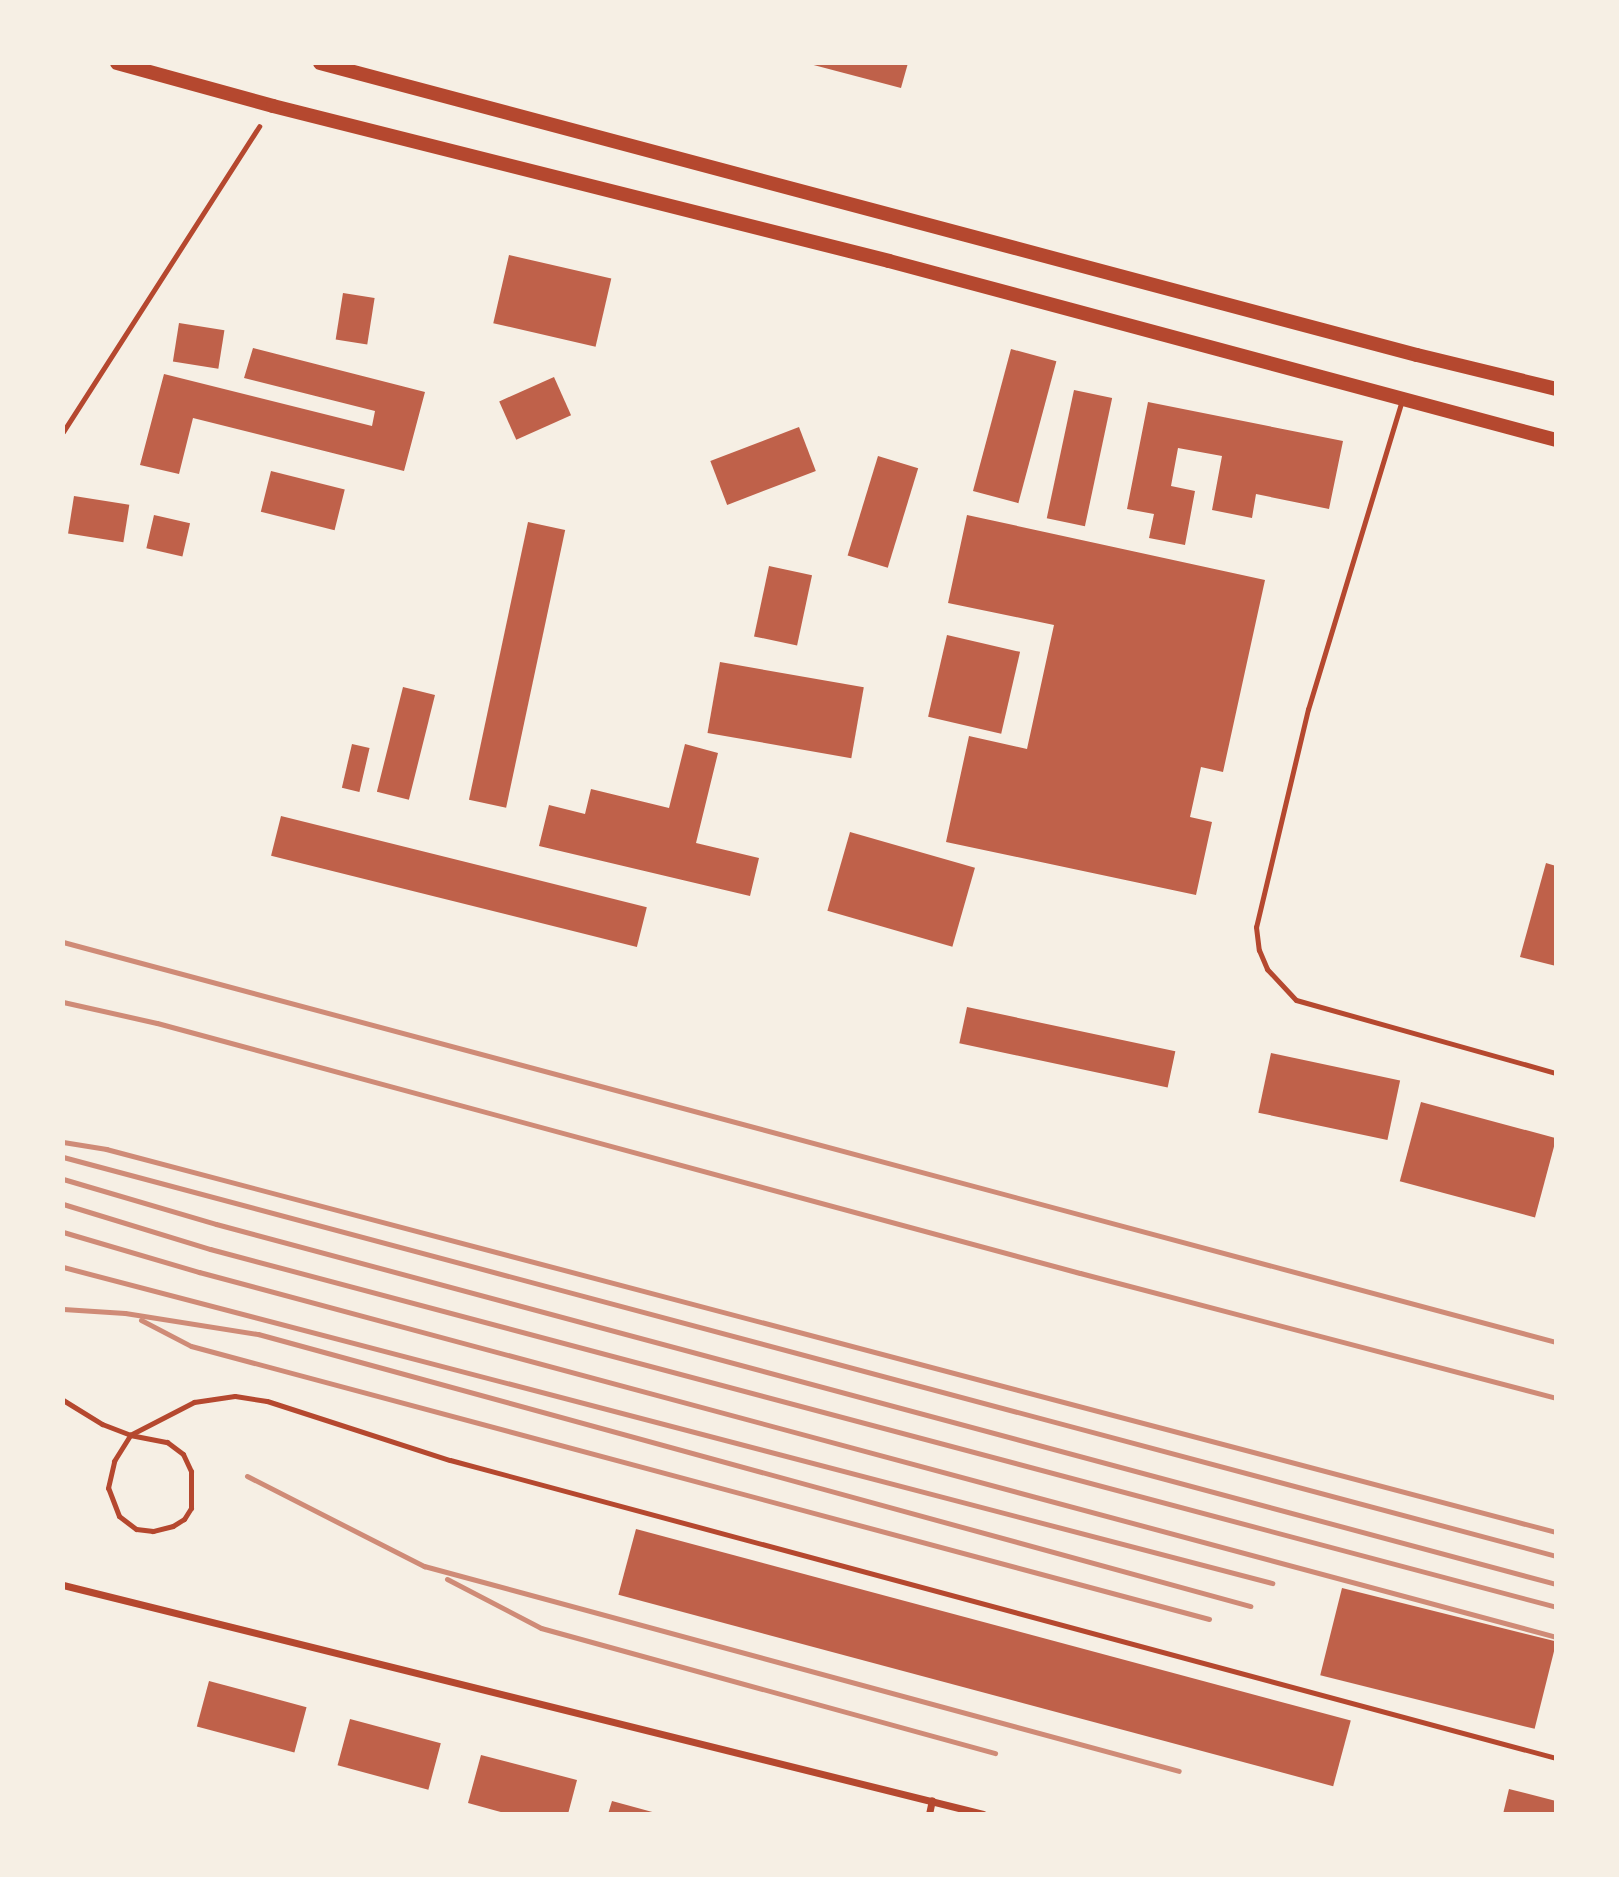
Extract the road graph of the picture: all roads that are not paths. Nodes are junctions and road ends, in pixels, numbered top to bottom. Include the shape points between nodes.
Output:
1 (117, 63) edge
2 (320, 63) edge
3 (1556, 389) edge
4 (1402, 400) junction
5 (1556, 440) edge
6 (1556, 1073) edge
7 (63, 1400) edge
8 (130, 1435) junction
9 (63, 1585) edge
10 (1556, 1758) edge
11 (932, 1800) junction
12 (929, 1814) edge
13 (984, 1814) edge

1 - 4 main road via 888,261
2 - 3 main road
4 - 5 main road
4 - 6 lane via 1308,709 1256,927 1259,950 1267,969 1296,1000
7 - 8 lane
8 - 8 lane via 167,1442 183,1454 191,1471 191,1508 173,1526 136,1529 119,1516 108,1488 114,1461
8 - 10 lane via 194,1402 235,1396 267,1401 450,1460
9 - 11 street
11 - 12 street
11 - 13 street

